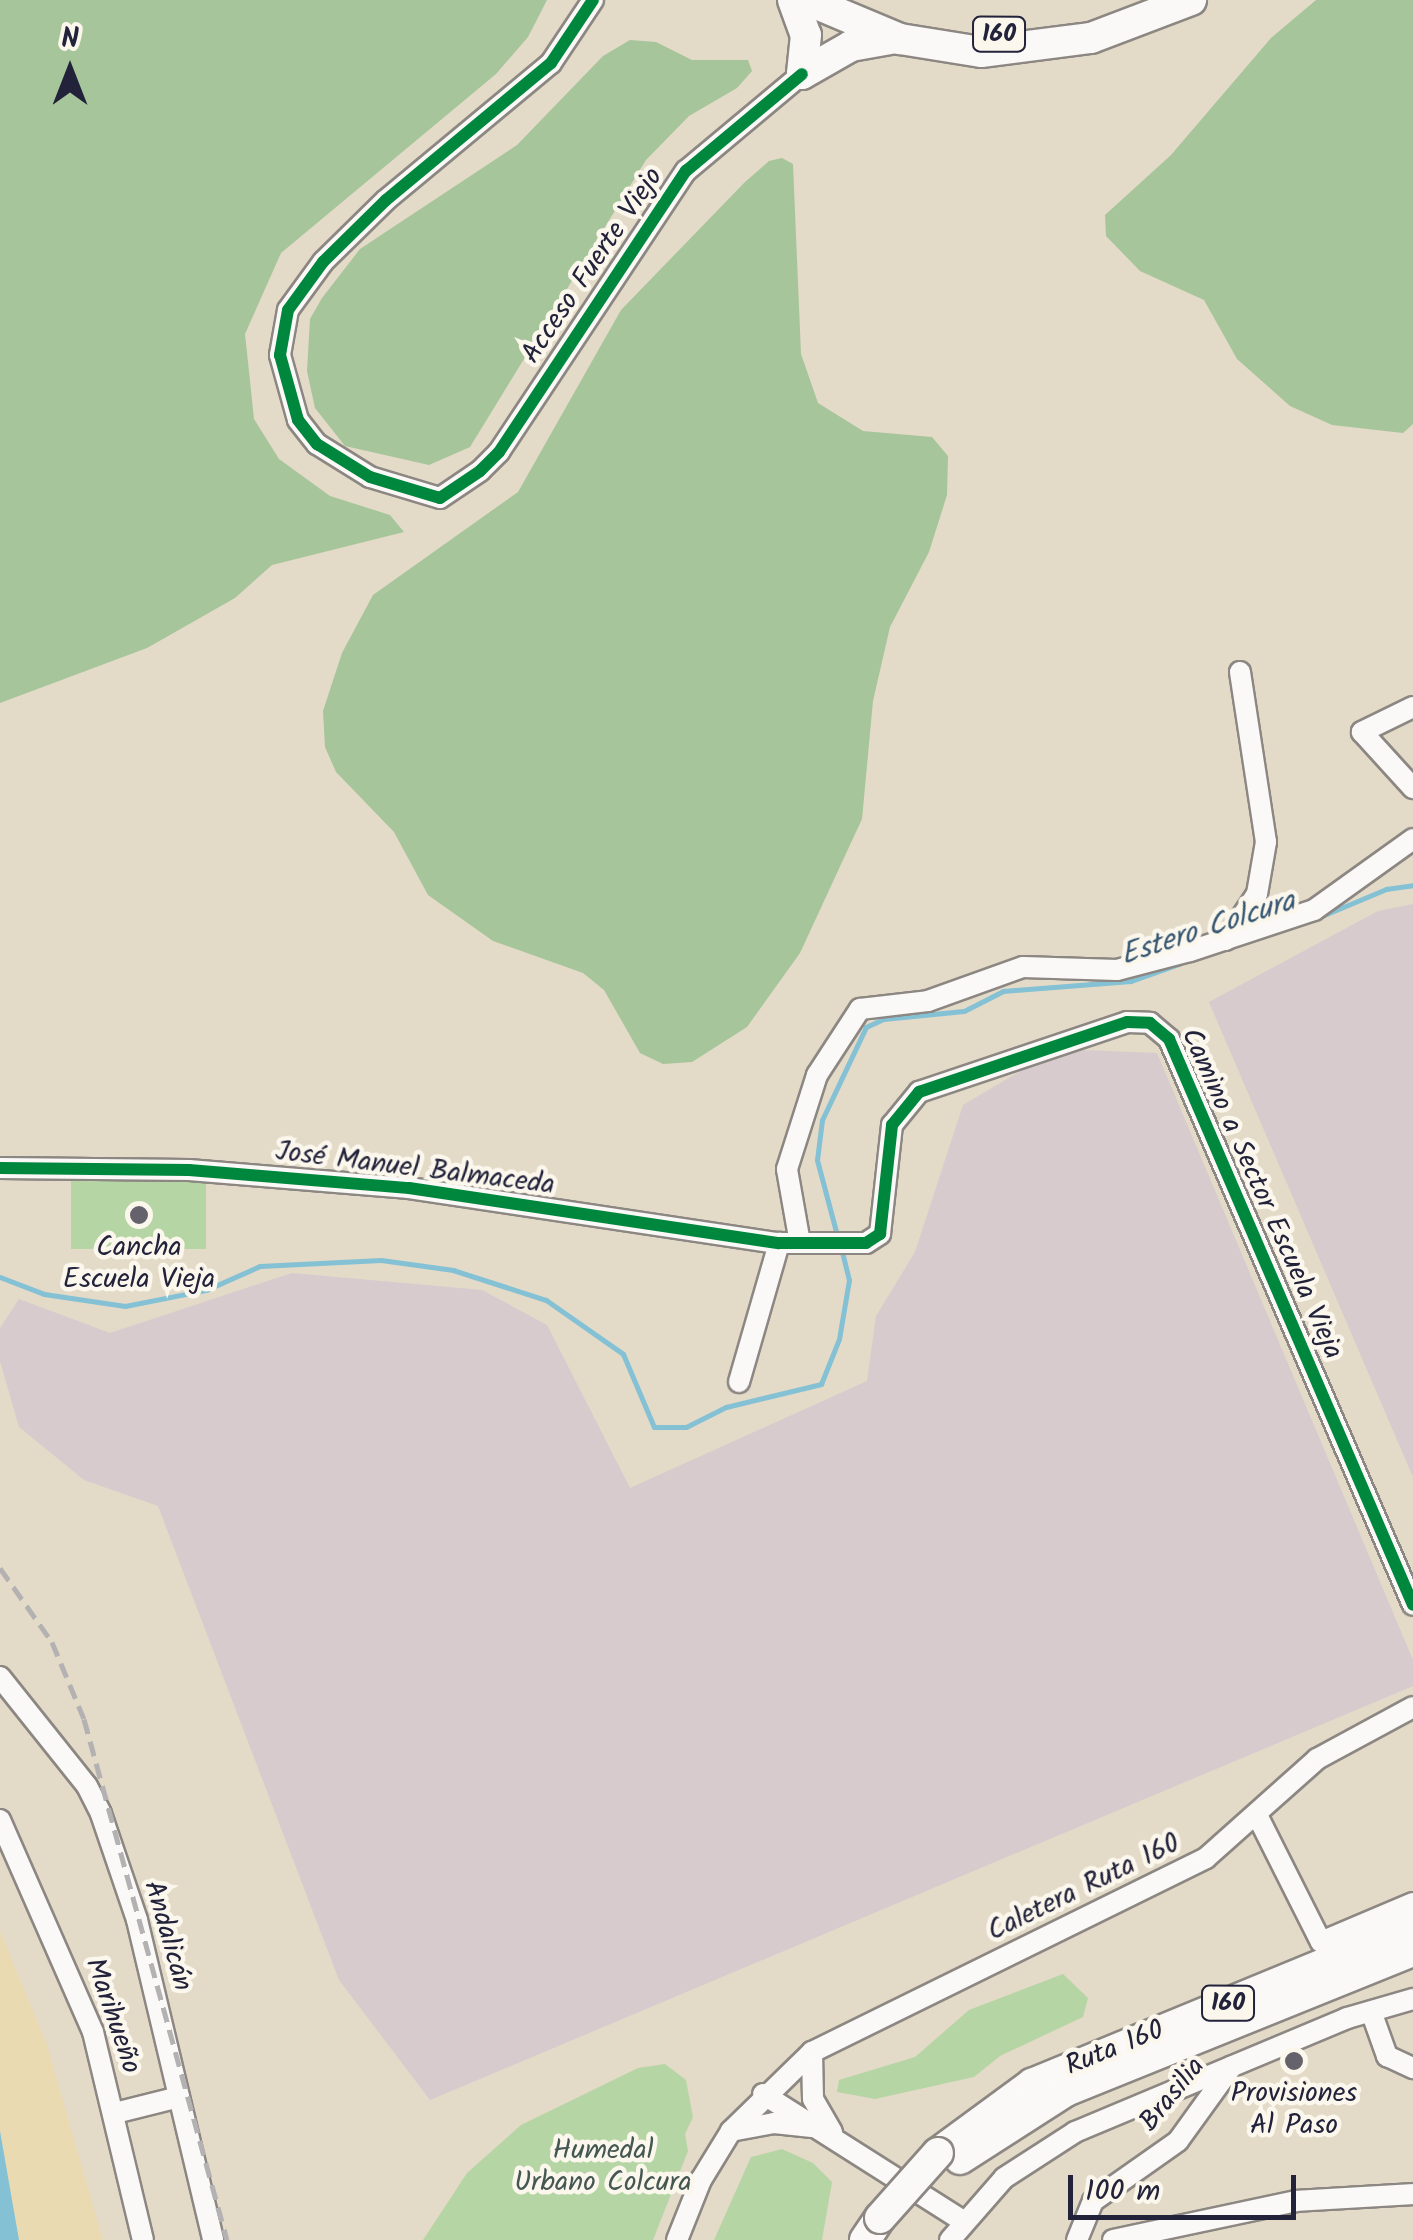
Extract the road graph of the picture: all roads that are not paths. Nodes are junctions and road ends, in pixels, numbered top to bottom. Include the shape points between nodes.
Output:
1 (593, 0) edge
2 (793, 0) edge
3 (807, 0) edge
4 (850, 0) edge
5 (1148, 0) edge
6 (1191, 0) edge
7 (900, 39) junction
8 (802, 74) junction
9 (1240, 672) dead end
10 (1413, 707) edge
11 (1413, 788) edge
12 (1413, 839) edge
13 (1226, 940) junction
14 (0, 1168) edge
15 (778, 1243) junction
16 (811, 1243) junction
17 (866, 1243) joint
18 (739, 1382) dead end
19 (1413, 1605) edge
20 (0, 1677) edge
21 (1413, 1707) edge
22 (1257, 1815) junction
23 (0, 1820) edge
24 (1413, 1902) edge
25 (1413, 1928) edge
26 (1413, 1951) edge
27 (1413, 1999) edge
28 (1372, 2014) junction
29 (812, 2052) junction
30 (1232, 2066) junction
31 (1413, 2068) edge
32 (763, 2094) junction
33 (179, 2097) junction
34 (115, 2113) junction
35 (730, 2132) junction
36 (833, 2134) junction
37 (952, 2158) junction
38 (1413, 2194) edge
39 (963, 2221) junction
40 (882, 2233) edge
41 (144, 2240) edge
42 (213, 2240) edge
43 (678, 2240) edge
44 (950, 2240) edge
45 (1077, 2240) edge
46 (1113, 2240) edge

1 - 8 street, Acceso Fuerte Viejo via 551,63 386,200 323,262 288,310 280,356 285,389 317,444 370,477 440,498 499,452 686,171
2 - 8 highway via 806,35
3 - 7 highway, 160
4 - 5 highway, 160 via 924,26 1009,34 1079,24
6 - 7 highway, 160 via 1118,30 1036,48 981,52
7 - 8 highway via 851,46
9 - 13 street via 1266,842 1256,894
10 - 11 street via 1362,732
12 - 13 street via 1314,910
13 - 16 street via 1117,970 1023,968 928,1001 860,1009 818,1075 788,1169
14 - 15 street, José Manuel Balmaceda via 188,1170 409,1188
15 - 16 street, José Manuel Balmaceda
15 - 18 street
16 - 17 street, José Manuel Balmaceda
17 - 19 street, Camino a Sector Escuela Vieja via 880,1234 892,1124 918,1092 1127,1022 1158,1027 1170,1039
20 - 33 street, Andalicán via 87,1786 101,1814 136,1920
21 - 22 street, Caletera Ruta 160 via 1317,1759
22 - 24 street via 1321,1942
22 - 29 street, Caletera Ruta 160 via 1196,1863
23 - 34 street, Marihueño via 93,2032
25 - 37 highway, Ruta 160 / 160 via 1032,2084
26 - 37 highway, Ruta 160 / 160 via 1066,2092
27 - 28 street
28 - 30 street
28 - 31 street via 1387,2056
29 - 32 street, Caletera Ruta 160
29 - 36 street via 814,2099
30 - 39 street via 1052,2145 1004,2178
30 - 45 street, Brasilia via 1178,2141 1093,2201
32 - 35 street, Caletera Ruta 160
32 - 36 street
33 - 34 street
33 - 42 street, Andalicán
34 - 41 street, Marihueño
35 - 36 street via 774,2123
35 - 43 street, Caletera Ruta 160 via 701,2180
36 - 39 street
37 - 40 highway, Ruta 160 / 160
38 - 46 street via 1296,2201
39 - 44 street

